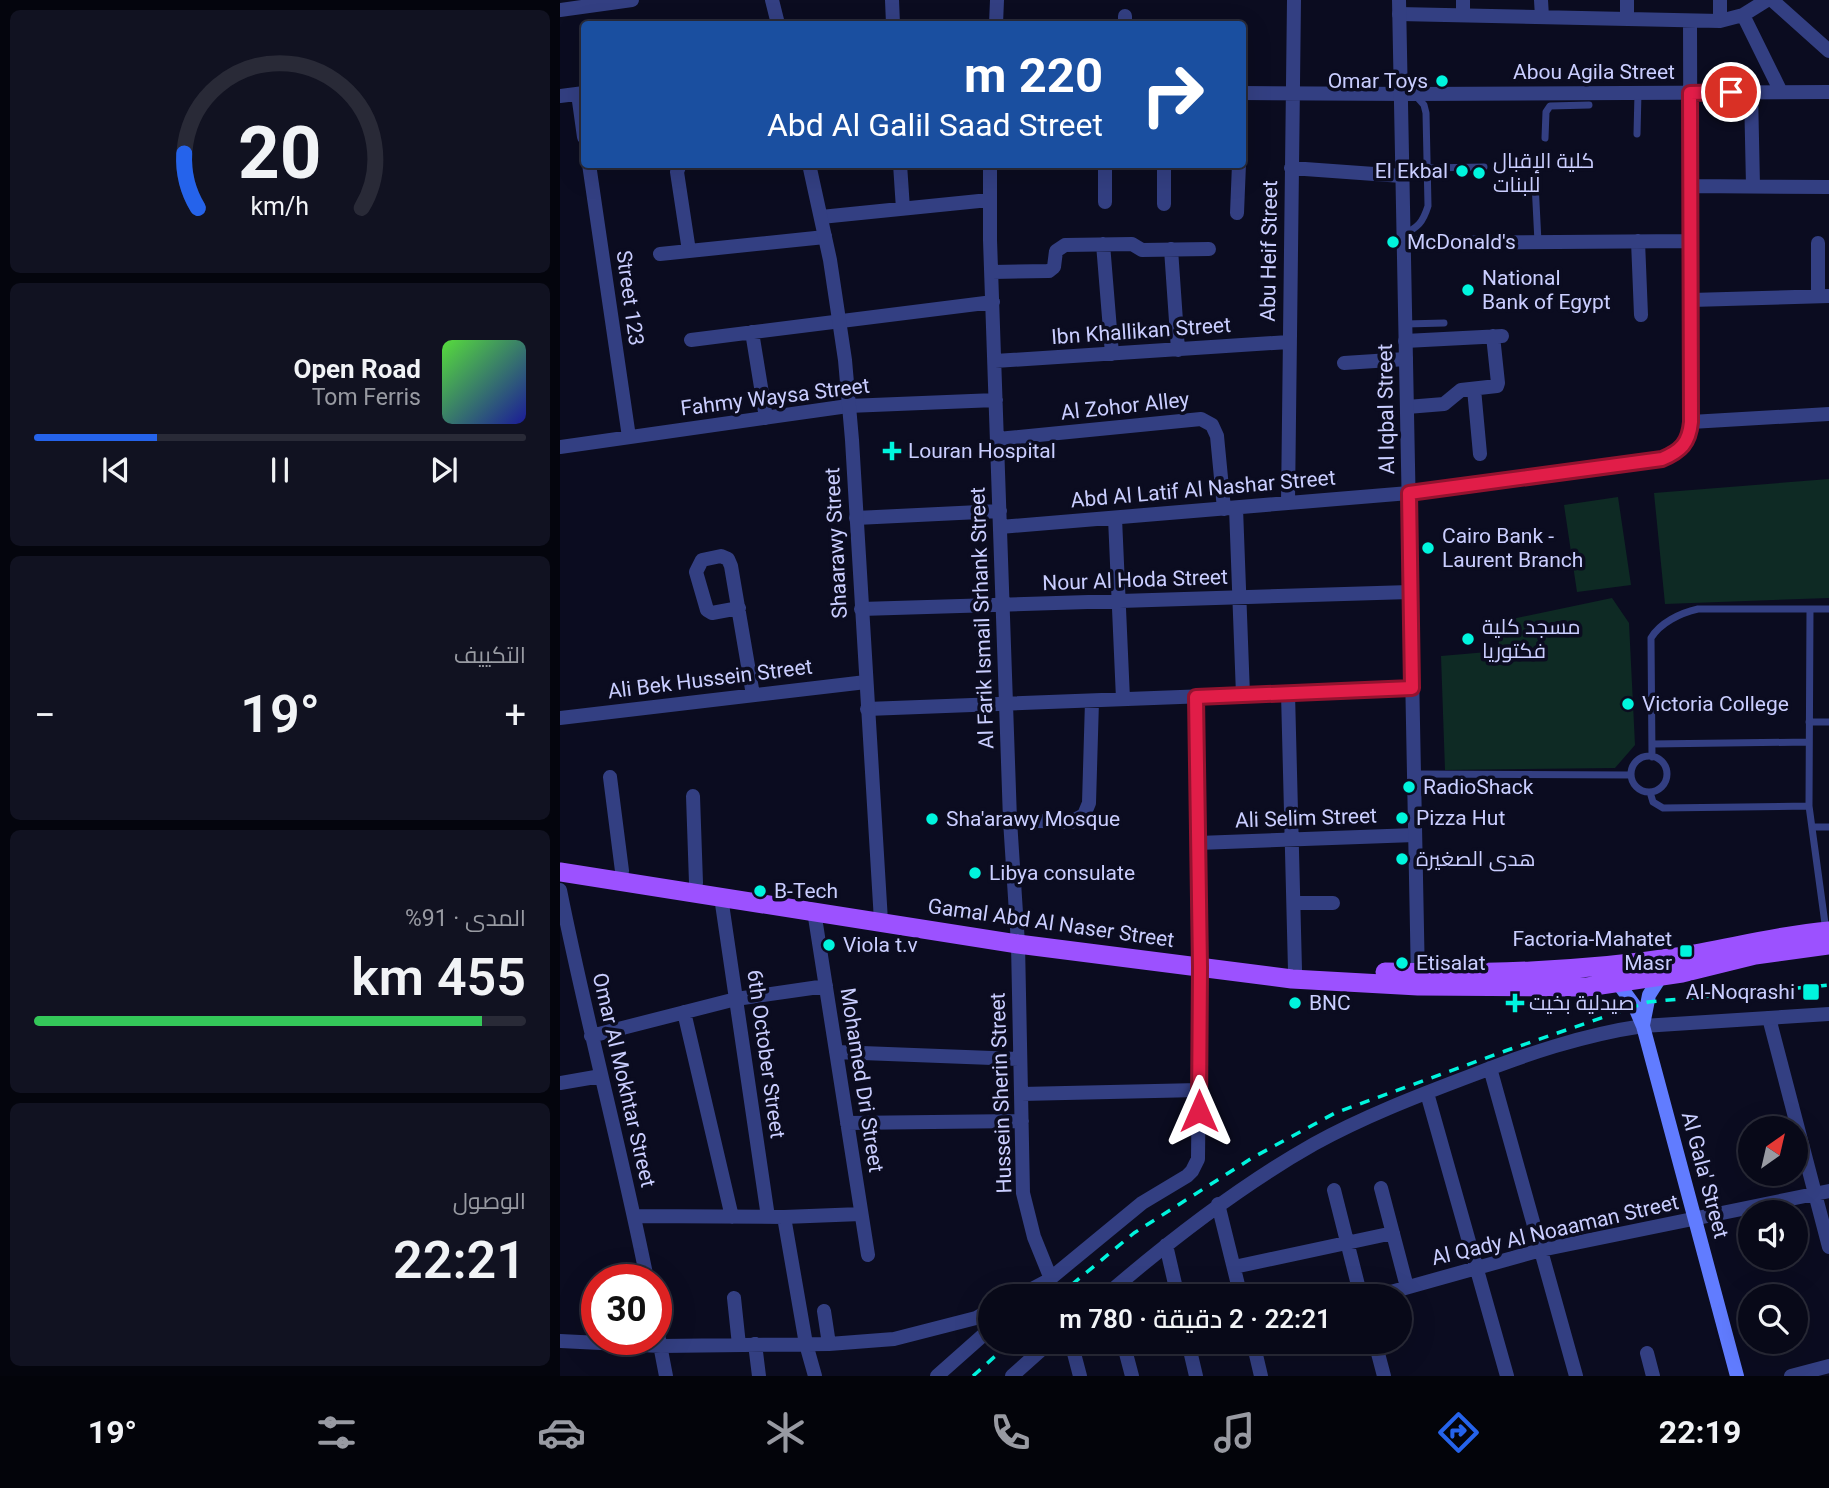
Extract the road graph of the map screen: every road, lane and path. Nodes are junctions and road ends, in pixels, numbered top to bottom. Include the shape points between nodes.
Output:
1 (632, 0) edge
2 (772, 0) edge
3 (892, 0) edge
4 (997, 0) edge
5 (1294, 0) edge
6 (1541, 0) edge
7 (1627, 0) edge
8 (1720, 0) edge
9 (1767, 0) edge
10 (1772, 0) edge
11 (1399, 7) edge
12 (1463, 8) edge
13 (560, 10) edge
14 (1743, 15) junction
15 (1542, 17) junction
16 (1627, 19) junction
17 (777, 21) edge
18 (893, 21) edge
19 (996, 21) edge
20 (1690, 21) junction
21 (1720, 21) junction
22 (1829, 51) edge
23 (1751, 92) junction
24 (1781, 92) junction
25 (1829, 92) edge
26 (1246, 93) edge
27 (1638, 93) junction
28 (1690, 93) junction
29 (581, 94) edge
30 (1292, 94) junction
31 (1407, 94) junction
32 (560, 96) edge
33 (1567, 99) junction
34 (1589, 105) dead end
35 (1637, 134) dead end
36 (1545, 138) dead end
37 (1484, 167) dead end
38 (590, 168) edge
39 (678, 168) edge
40 (809, 168) edge
41 (900, 168) edge
42 (990, 168) edge
43 (1105, 168) edge
44 (1164, 168) edge
45 (1239, 168) edge
46 (1291, 168) junction
47 (1427, 168) junction
48 (1402, 176) junction
49 (1535, 183) dead end
50 (1690, 186) junction
51 (1753, 186) junction
52 (1829, 187) edge
53 (989, 200) junction
54 (1105, 202) dead end
55 (1164, 204) dead end
56 (903, 209) junction
57 (1237, 213) dead end
58 (821, 217) junction
59 (825, 237) junction
60 (1403, 239) junction
61 (1638, 241) junction
62 (1690, 241) junction
63 (1538, 242) junction
64 (1818, 243) dead end
65 (1103, 244) junction
66 (1209, 248) dead end
67 (1171, 249) junction
68 (689, 251) junction
69 (660, 254) dead end
70 (992, 272) junction
71 (1823, 296) edge
72 (1691, 300) junction
73 (993, 302) junction
74 (1641, 314) dead end
75 (839, 322) junction
76 (1444, 323) dead end
77 (1405, 324) junction
78 (752, 332) junction
79 (691, 340) dead end
80 (1405, 341) junction
81 (1289, 342) junction
82 (1178, 350) junction
83 (1112, 354) junction
84 (1406, 359) junction
85 (995, 361) junction
86 (1344, 363) dead end
87 (1474, 388) junction
88 (996, 400) junction
89 (848, 406) junction
90 (1407, 407) junction
91 (1829, 414) edge
92 (766, 418) junction
93 (1691, 422) junction
94 (629, 437) junction
95 (998, 439) junction
96 (560, 447) edge
97 (1480, 454) dead end
98 (1409, 493) junction
99 (1288, 503) junction
100 (1230, 508) junction
101 (1000, 511) junction
102 (856, 518) junction
103 (1115, 518) junction
104 (1000, 527) junction
105 (1410, 592) junction
106 (1239, 598) junction
107 (1119, 601) junction
108 (1003, 605) junction
109 (738, 608) dead end
110 (861, 609) junction
111 (1810, 609) junction
112 (1829, 609) edge
113 (866, 682) junction
114 (1412, 688) junction
115 (1288, 693) junction
116 (753, 695) junction
117 (1243, 695) junction
118 (1196, 697) junction
119 (1123, 699) junction
120 (1092, 701) junction
121 (1006, 704) junction
122 (867, 709) junction
123 (560, 718) edge
124 (1809, 722) junction
125 (1829, 722) edge
126 (1809, 742) junction
127 (1652, 744) junction
128 (1653, 757) junction
129 (1414, 774) junction
130 (1631, 775) junction
131 (610, 777) dead end
132 (1650, 792) junction
133 (693, 796) dead end
134 (1809, 806) junction
135 (1010, 820) junction
136 (1812, 827) junction
137 (1829, 827) edge
138 (1415, 835) junction
139 (1292, 840) junction
140 (1199, 843) junction
141 (560, 861) edge
142 (622, 871) junction
143 (560, 872) edge
144 (696, 883) junction
145 (560, 890) edge
146 (721, 897) junction
147 (1294, 903) junction
148 (1333, 903) dead end
149 (814, 911) junction
150 (880, 917) junction
151 (1828, 936) edge
152 (1018, 938) junction
153 (566, 949) edge
154 (1678, 957) junction
155 (1200, 964) junction
156 (1295, 970) junction
157 (1615, 974) junction
158 (1658, 978) junction
159 (1418, 979) junction
160 (826, 986) junction
161 (736, 999) junction
162 (684, 1012) junction
163 (1829, 1014) edge
164 (1769, 1018) junction
165 (1643, 1026) junction
166 (591, 1036) junction
167 (836, 1052) junction
168 (1020, 1059) junction
169 (1490, 1068) junction
170 (601, 1076) junction
171 (560, 1083) edge
172 (1199, 1090) junction
173 (1427, 1093) junction
174 (1021, 1094) junction
175 (1021, 1121) junction
176 (847, 1124) junction
177 (1381, 1188) dead end
178 (1334, 1190) dead end
179 (1822, 1193) edge
180 (1219, 1204) junction
181 (861, 1214) junction
182 (635, 1216) junction
183 (732, 1217) junction
184 (768, 1217) junction
185 (784, 1217) junction
186 (1695, 1219) junction
187 (1393, 1233) junction
188 (1346, 1244) junction
189 (1166, 1245) junction
190 (1829, 1247) edge
191 (1541, 1250) junction
192 (868, 1255) dead end
193 (644, 1264) edge
194 (1234, 1267) junction
195 (1477, 1268) junction
196 (1051, 1279) junction
197 (1042, 1284) edge
198 (1045, 1284) edge
199 (1121, 1284) edge
200 (1175, 1284) edge
201 (1238, 1284) edge
202 (1358, 1284) edge
203 (1406, 1284) edge
204 (1412, 1286) edge
205 (734, 1298) dead end
206 (824, 1311) dead end
207 (978, 1317) edge
208 (560, 1340) edge
209 (978, 1340) edge
210 (581, 1341) edge
211 (755, 1344) junction
212 (806, 1344) junction
213 (830, 1344) junction
214 (739, 1345) junction
215 (672, 1346) edge
216 (1647, 1353) dead end
217 (1037, 1354) edge
218 (1074, 1354) edge
219 (1126, 1354) edge
220 (1191, 1354) edge
221 (1256, 1354) edge
222 (1378, 1354) edge
223 (662, 1355) edge
224 (1829, 1366) edge
225 (666, 1376) edge
226 (759, 1376) edge
227 (814, 1376) edge
228 (937, 1376) edge
229 (1012, 1376) edge
230 (1080, 1376) edge
231 (1132, 1376) edge
232 (1196, 1376) edge
233 (1261, 1376) edge
234 (1384, 1376) edge
235 (1507, 1376) edge
236 (1576, 1376) edge
237 (1653, 1376) edge
238 (1737, 1376) edge
239 (1791, 1376) edge

1 - 13 street
2 - 17 street
3 - 18 street
4 - 19 street
5 - 30 street, Abu Heif Street
6 - 15 street
7 - 16 street
8 - 21 street
9 - 14 street
10 - 22 street
11 - 12 street
11 - 31 street, Al Iqbal Street
12 - 15 street
14 - 21 street
14 - 24 street
15 - 16 street
16 - 20 street
20 - 21 street
20 - 28 street
23 - 24 street, Abou Agila Street
23 - 28 street, Abou Agila Street
23 - 51 street
24 - 25 street, Abou Agila Street
26 - 30 street, Abou Agila Street
27 - 28 street, Abou Agila Street
27 - 33 street, Abou Agila Street
27 - 35 lane
28 - 50 street
29 - 32 street
30 - 31 street, Abou Agila Street
30 - 46 street, Abu Heif Street
31 - 33 street, Abou Agila Street
31 - 47 lane via 1424,105
31 - 48 street, Al Iqbal Street
33 - 34 lane
33 - 36 lane via 1547,108
37 - 47 lane
38 - 94 street, Street 123
39 - 68 street
40 - 58 street, Shaarawy Street
41 - 56 street
42 - 53 street, Al Farik Ismail Srhank Street
43 - 54 street
44 - 55 street
45 - 57 street
46 - 48 street
46 - 81 street, Abu Heif Street
47 - 60 lane via 1424,219
48 - 60 street, Al Iqbal Street
49 - 63 lane
50 - 51 street
50 - 62 street
51 - 52 street
53 - 56 street
53 - 70 street, Al Farik Ismail Srhank Street
56 - 58 street
58 - 59 street, Shaarawy Street
59 - 68 street
59 - 75 street, Shaarawy Street
60 - 63 street
60 - 77 street, Al Iqbal Street
61 - 62 street
61 - 63 street
61 - 74 street
62 - 72 street
64 - 71 street
65 - 67 street
65 - 70 street via 1061,246 1048,271
65 - 83 street
66 - 67 street
67 - 82 street
68 - 69 street
70 - 73 street, Al Farik Ismail Srhank Street
71 - 72 street
72 - 93 street
73 - 75 street
73 - 85 street, Al Farik Ismail Srhank Street
75 - 78 street
75 - 89 street, Shaarawy Street
76 - 77 lane
77 - 80 street, Al Iqbal Street
78 - 79 street
78 - 92 street
80 - 84 street, Al Iqbal Street
80 - 87 street via 1497,336 1498,383 1494,388
81 - 82 street, Ibn Khallikan Street
81 - 99 street, Abu Heif Street
82 - 83 street, Ibn Khallikan Street
83 - 85 street, Ibn Khallikan Street
84 - 86 street
84 - 90 street, Al Iqbal Street
85 - 88 street, Al Farik Ismail Srhank Street
87 - 90 street via 1461,390 1444,404
87 - 97 street
88 - 89 street, Fahmy Waysa Street
88 - 95 street, Al Farik Ismail Srhank Street
89 - 92 street, Fahmy Waysa Street
89 - 102 street, Shaarawy Street
90 - 98 street, Al Iqbal Street
91 - 93 street
92 - 94 street, Fahmy Waysa Street
93 - 98 street, Abd Al Latif Al Nashar Street via 1686,443 1662,459
94 - 96 street, Fahmy Waysa Street
95 - 100 street, Al Zohor Alley via 1201,419 1212,425 1216,436
95 - 101 street, Al Farik Ismail Srhank Street
98 - 99 street, Abd Al Latif Al Nashar Street
98 - 105 street, Al Iqbal Street
99 - 100 street, Abd Al Latif Al Nashar Street
100 - 103 street, Abd Al Latif Al Nashar Street
100 - 106 street
101 - 102 street
101 - 104 street, Al Farik Ismail Srhank Street
102 - 110 street, Shaarawy Street
103 - 104 street, Abd Al Latif Al Nashar Street
103 - 107 street
104 - 108 street, Al Farik Ismail Srhank Street
105 - 106 street, Nour Al Hoda Street
105 - 114 street, Al Iqbal Street
106 - 107 street, Nour Al Hoda Street
106 - 117 street
107 - 108 street, Nour Al Hoda Street
107 - 119 street
108 - 110 street, Nour Al Hoda Street
108 - 121 street, Al Farik Ismail Srhank Street
109 - 116 street
110 - 113 street, Shaarawy Street
111 - 112 lane
111 - 124 lane
111 - 127 lane via 1698,609 1656,630 1651,638
113 - 116 street, Ali Bek Hussein Street
113 - 122 street, Shaarawy Street
114 - 115 street
114 - 129 street, Al Iqbal Street
115 - 117 street
115 - 139 street
116 - 123 street, Ali Bek Hussein Street
117 - 118 street
118 - 119 street
118 - 140 street
119 - 120 street
120 - 121 street
120 - 135 street via 1088,809 1071,821
121 - 122 street
121 - 135 street, Al Farik Ismail Srhank Street
122 - 150 street, Shaarawy Street
124 - 125 lane
124 - 126 lane
126 - 127 lane
126 - 134 lane
127 - 128 lane
128 - 130 lane via 1642,758
128 - 132 lane via 1666,767 1667,776 1665,784
129 - 130 lane
129 - 138 street, Al Iqbal Street
130 - 132 lane via 1634,784
131 - 142 street
132 - 134 lane via 1653,802 1663,808
133 - 144 street
134 - 136 lane
135 - 152 street, Al Farik Ismail Srhank Street
136 - 137 lane
136 - 151 lane
138 - 139 street, Ali Selim Street
138 - 159 street, Al Iqbal Street
139 - 140 street, Ali Selim Street
139 - 147 street
140 - 155 street
141 - 142 main road, Gamal Abd Al Naser Street
142 - 144 main road, Gamal Abd Al Naser Street
143 - 146 main road, Gamal Abd Al Naser Street
144 - 150 main road, Gamal Abd Al Naser Street
145 - 153 street, Omar Al Mokhtar Street
146 - 149 main road, Gamal Abd Al Naser Street
146 - 161 street, 6th October Street
147 - 148 street
147 - 156 street
149 - 150 main road, Gamal Abd Al Naser Street
149 - 160 street, Mohamed Dri Street
150 - 152 main road, Gamal Abd Al Naser Street
151 - 154 main road, Gamal Abd Al Naser Street via 1789,936
151 - 158 main road, Gamal Abd Al Naser Street
152 - 155 main road, Gamal Abd Al Naser Street
152 - 168 street, Hussein Sherin Street
153 - 166 street, Omar Al Mokhtar Street
154 - 157 main road, Gamal Abd Al Naser Street
154 - 158 main road, Al Gala' Street
155 - 156 main road, Gamal Abd Al Naser Street
155 - 159 main road, Gamal Abd Al Naser Street via 1292,979
155 - 172 street
156 - 159 main road, Gamal Abd Al Naser Street
157 - 158 main road, Gamal Abd Al Naser Street
157 - 159 main road, Gamal Abd Al Naser Street via 1488,972
157 - 165 main road, Al Gala' Street
158 - 165 main road, Al Gala' Street via 1649,995
160 - 161 street
160 - 167 street, Mohamed Dri Street
161 - 162 street
161 - 184 street, 6th October Street
162 - 166 street
162 - 183 street
163 - 164 street
164 - 165 street
164 - 179 street
165 - 169 street via 1600,1032
165 - 186 main road, Al Gala' Street
166 - 170 street, Omar Al Mokhtar Street
167 - 168 street
167 - 176 street, Mohamed Dri Street
168 - 174 street, Hussein Sherin Street
169 - 173 street
169 - 191 street
170 - 171 street
170 - 182 street, Omar Al Mokhtar Street
172 - 174 street
172 - 196 street via 1199,1152 1192,1171 1142,1203
173 - 180 street via 1317,1143
173 - 195 street
174 - 175 street, Hussein Sherin Street
175 - 176 street
175 - 196 street, Hussein Sherin Street via 1023,1193
176 - 181 street, Mohamed Dri Street
177 - 187 street
178 - 188 street
179 - 186 street, Al Qady Al Noaaman Street
179 - 190 street
180 - 189 street
180 - 194 street
181 - 185 street
181 - 192 street, Mohamed Dri Street
182 - 183 street
182 - 193 street, Omar Al Mokhtar Street
183 - 184 street
184 - 185 street
185 - 212 street
186 - 191 street, Al Qady Al Noaaman Street
186 - 238 main road, Al Gala' Street
187 - 188 street
187 - 203 street
188 - 194 street
188 - 202 street
189 - 199 street
189 - 200 street
191 - 195 street, Al Qady Al Noaaman Street
191 - 236 street
194 - 201 street
195 - 204 street, Al Qady Al Noaaman Street
195 - 235 street
196 - 197 street
196 - 198 street
205 - 214 street
206 - 213 street
207 - 213 street via 894,1339
208 - 210 street
209 - 228 street
211 - 212 street
211 - 214 street
211 - 226 street
212 - 213 street
212 - 227 street
214 - 215 street
216 - 237 street
217 - 229 street
218 - 230 street
219 - 231 street
220 - 232 street
221 - 233 street
222 - 234 street
223 - 225 street
224 - 239 street

